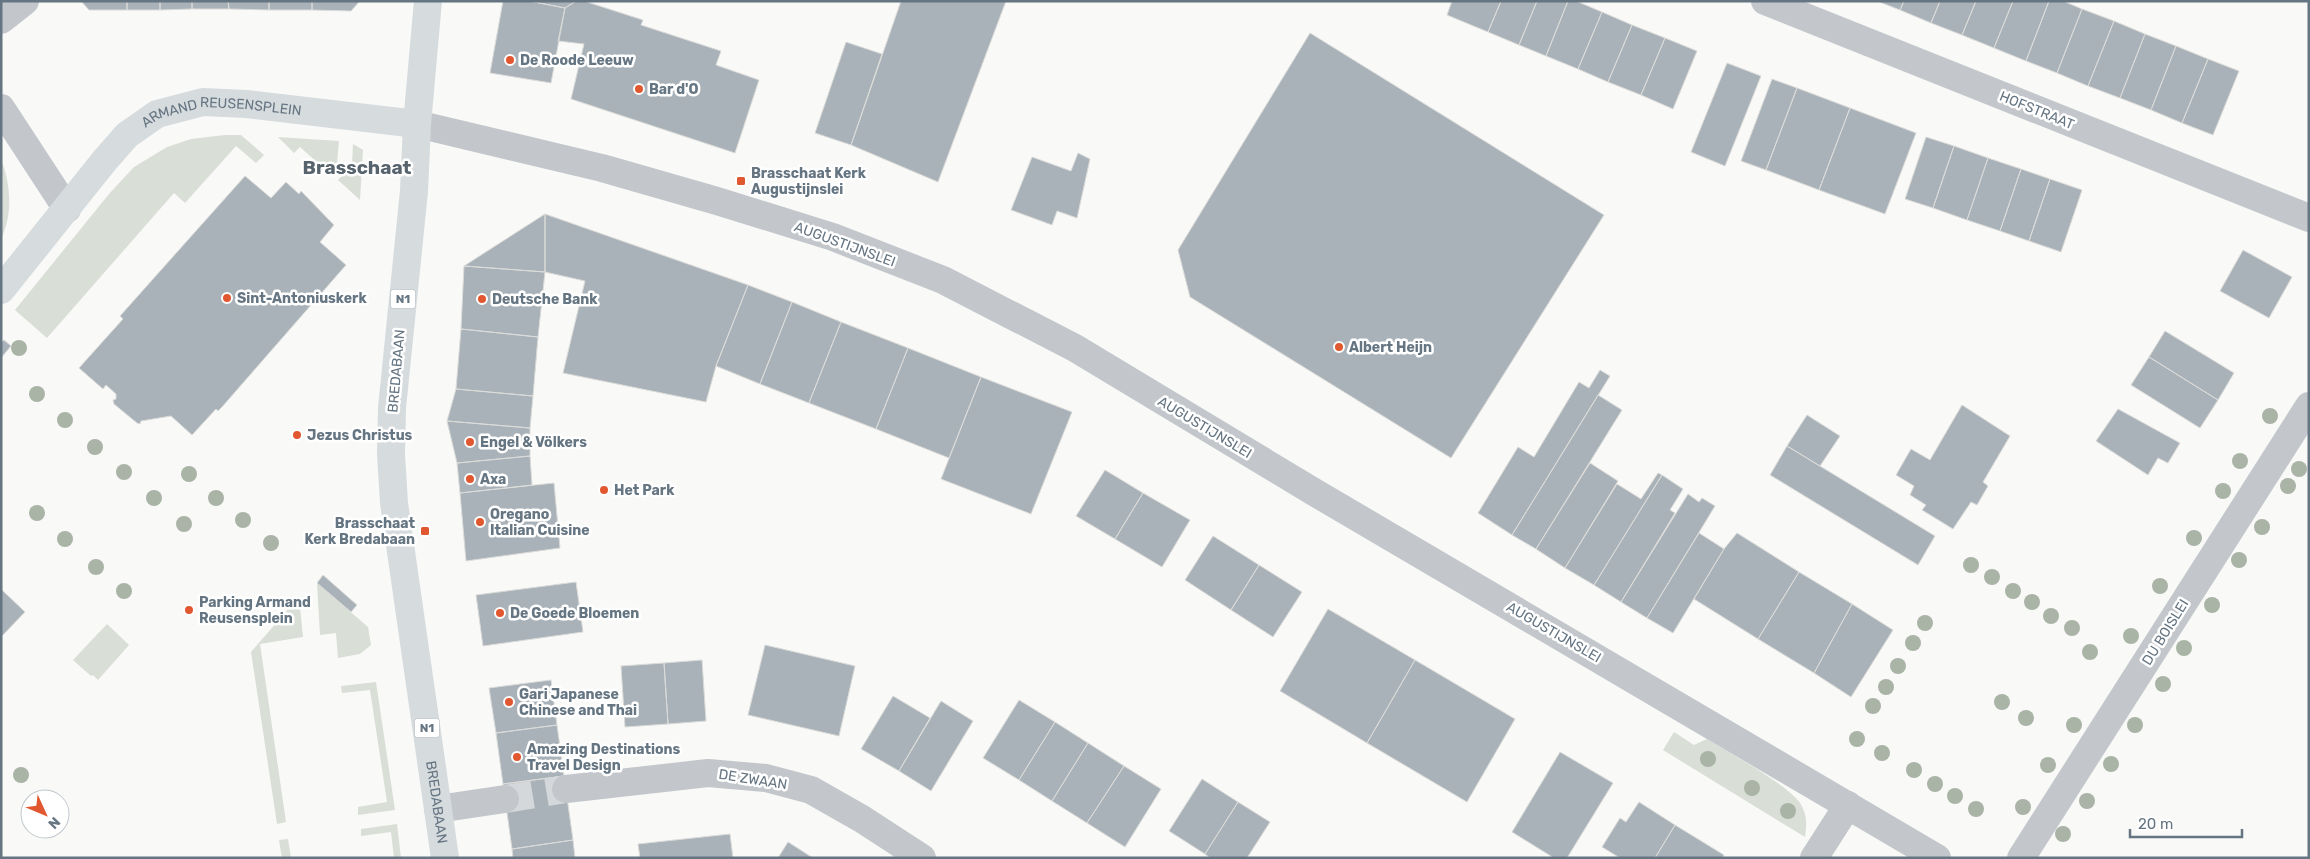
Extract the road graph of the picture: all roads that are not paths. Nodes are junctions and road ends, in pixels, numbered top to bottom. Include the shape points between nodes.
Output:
1 (25, 1) edge
2 (428, 1) edge
3 (1765, 1) edge
4 (1, 20) edge
5 (1, 108) edge
6 (417, 124) junction
7 (67, 209) junction
8 (2309, 218) edge
9 (1, 290) edge
10 (2309, 406) edge
11 (566, 789) tunnel mouth
12 (505, 799) tunnel mouth
13 (1848, 804) junction
14 (438, 809) junction
15 (445, 858) edge
16 (922, 858) edge
17 (1814, 858) edge
18 (1937, 858) edge
19 (2021, 858) edge

1 - 4 street
2 - 6 main road, BREDABAAN / N1
3 - 8 street, HOFSTRAAT
5 - 7 street
6 - 7 main road, ARMAND REUSENSPLEIN via 203,102 157,114 127,135
6 - 13 street, AUGUSTIJNSLEI via 602,168 700,196 833,237 943,280 1074,348
6 - 14 main road, BREDABAAN / N1 via 414,191 392,408 391,454 396,512
7 - 9 main road, ARMAND REUSENSPLEIN
10 - 19 street, DU BOISLEI
11 - 16 street, DE ZWAAN via 708,773 766,778 811,790
12 - 14 street
13 - 17 street
13 - 18 street, AUGUSTIJNSLEI
14 - 15 main road, BREDABAAN / N1

